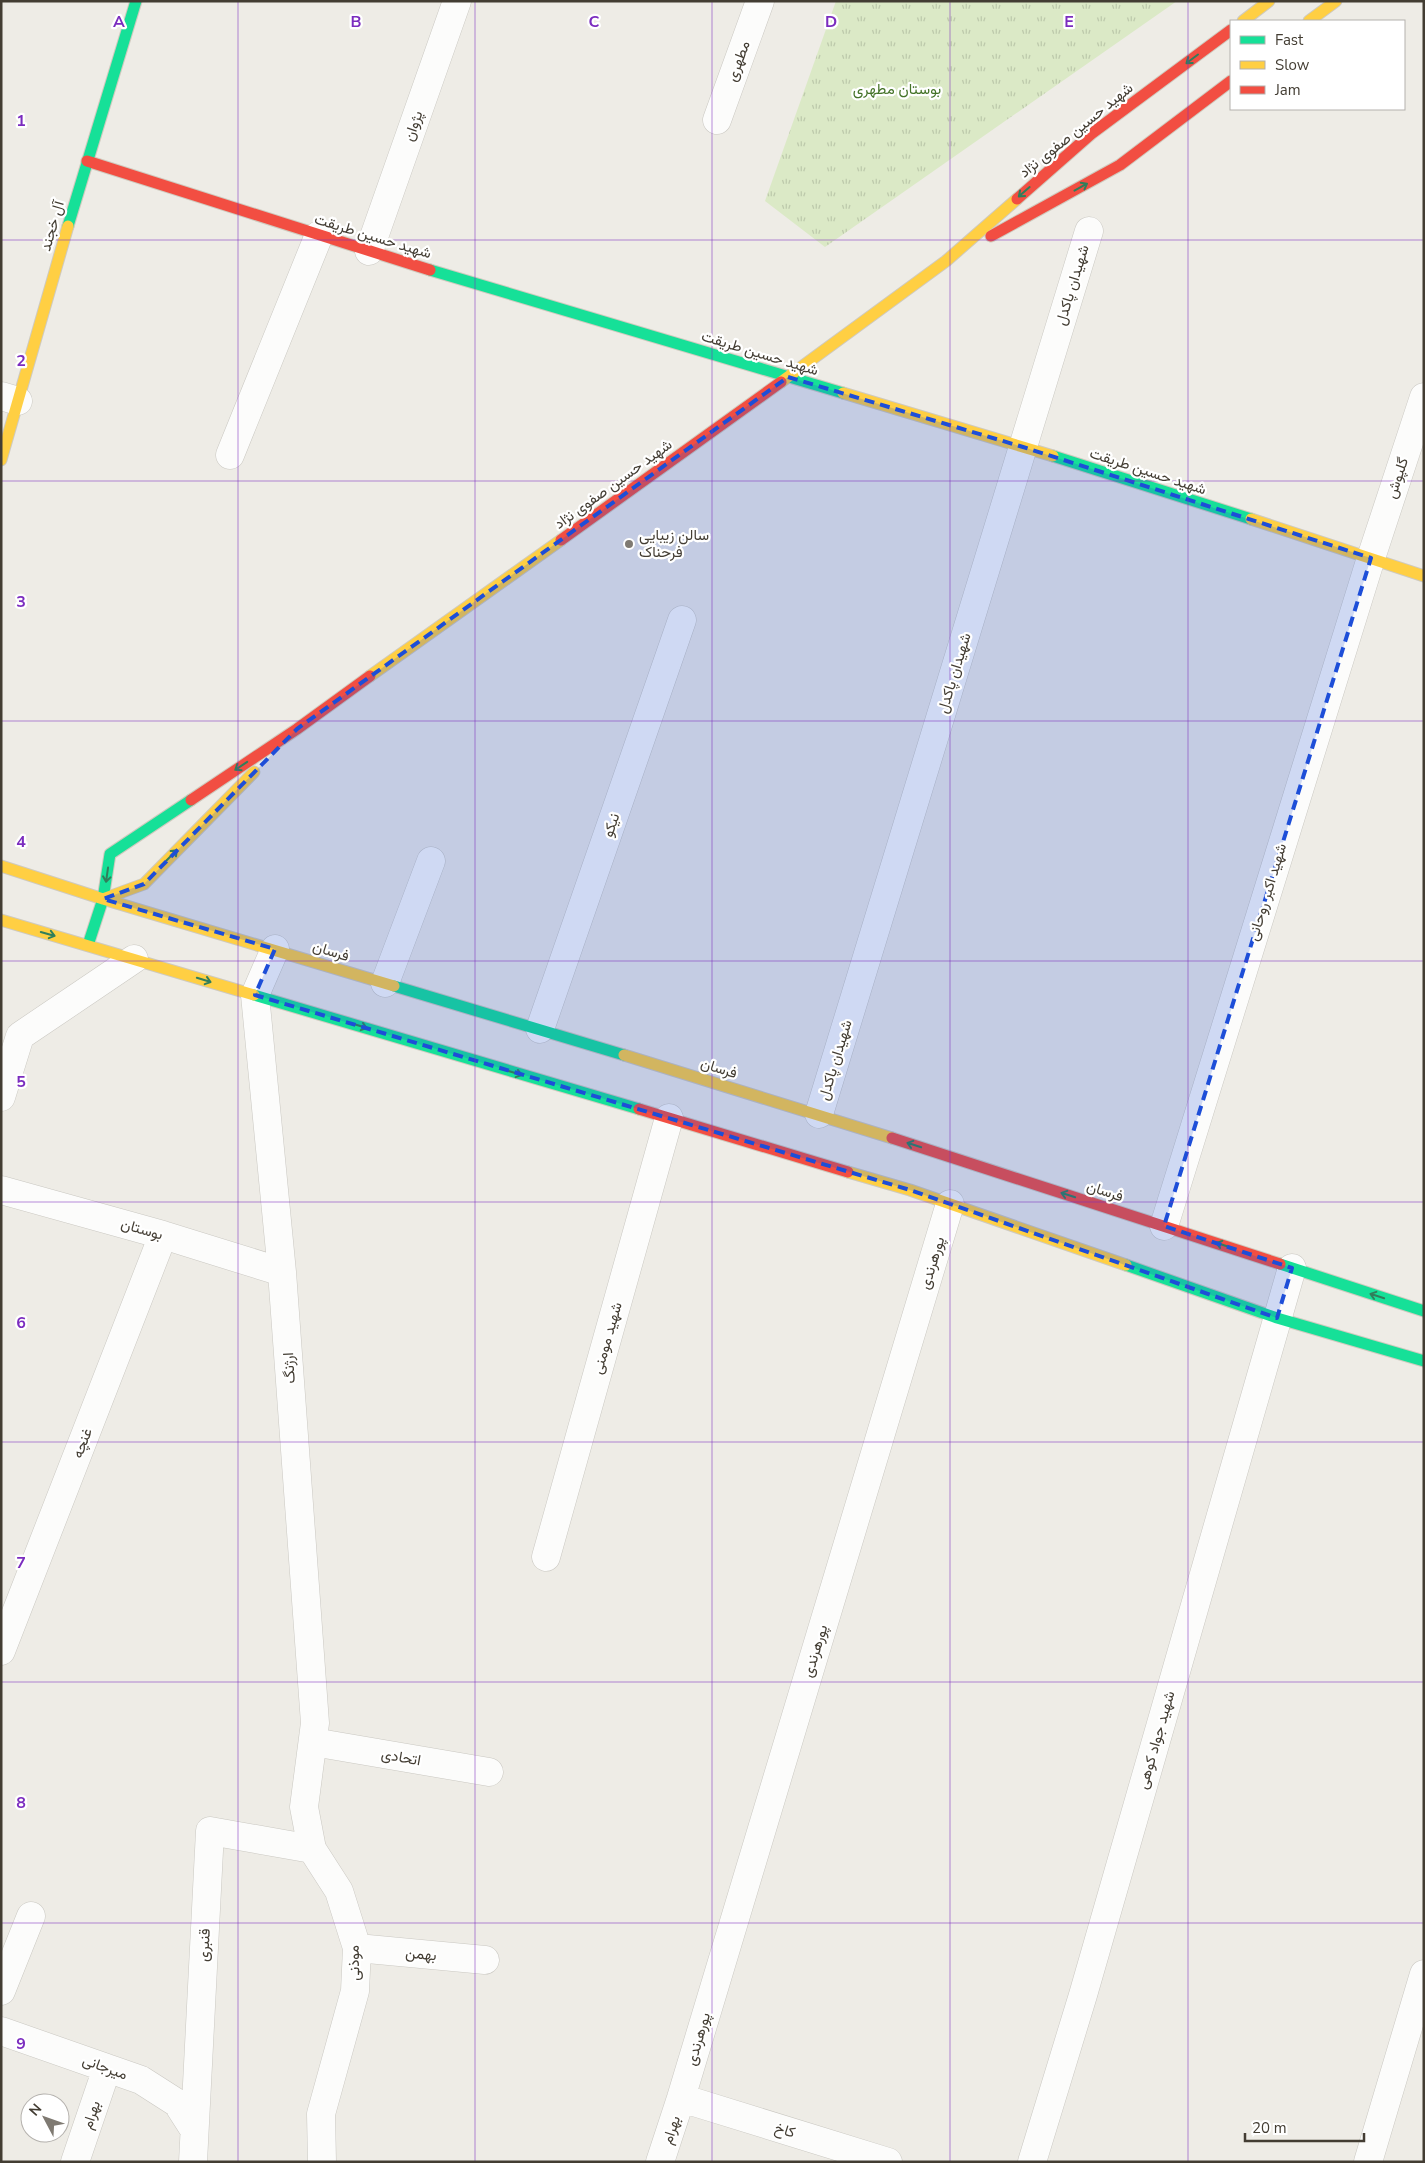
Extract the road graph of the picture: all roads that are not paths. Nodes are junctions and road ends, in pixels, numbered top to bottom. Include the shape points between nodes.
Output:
1 (136, 1) edge
2 (457, 1) edge
3 (760, 1) edge
4 (1270, 1) edge
5 (1336, 1) edge
6 (1244, 20) edge
7 (1311, 20) edge
8 (1230, 31) edge
9 (1230, 82) edge
10 (716, 120) dead end
11 (87, 161) junction
12 (1089, 231) dead end
13 (319, 235) junction
14 (369, 251) junction
15 (946, 261) junction
16 (788, 377) junction
17 (1424, 397) edge
18 (10, 398) edge
19 (1023, 447) junction
20 (230, 455) dead end
21 (1, 460) edge
22 (1371, 558) junction
23 (1424, 576) edge
24 (682, 620) dead end
25 (296, 729) junction
26 (431, 861) dead end
27 (1, 866) edge
28 (103, 899) junction
29 (1, 920) edge
30 (88, 945) junction
31 (275, 949) junction
32 (134, 959) junction
33 (385, 983) junction
34 (256, 995) junction
35 (540, 1029) junction
36 (1, 1097) edge
37 (819, 1114) junction
38 (669, 1118) junction
39 (1, 1190) edge
40 (950, 1204) junction
41 (1164, 1226) junction
42 (163, 1235) junction
43 (1292, 1268) junction
44 (282, 1272) junction
45 (1424, 1311) edge
46 (1277, 1318) junction
47 (1424, 1361) edge
48 (546, 1557) dead end
49 (1, 1651) edge
50 (313, 1742) junction
51 (489, 1772) dead end
52 (312, 1849) junction
53 (31, 1916) dead end
54 (357, 1948) junction
55 (485, 1960) dead end
56 (1424, 1974) edge
57 (1, 1991) edge
58 (1, 2031) edge
59 (107, 2068) junction
60 (681, 2098) junction
61 (193, 2128) junction
62 (76, 2162) edge
63 (193, 2162) edge
64 (322, 2162) edge
65 (660, 2162) edge
66 (888, 2162) edge
67 (1032, 2162) edge
68 (1368, 2162) edge

1 - 11 street, آل خجند
2 - 14 street, پژوان
3 - 10 street, مطهری
4 - 6 street
5 - 7 street
8 -> 15 street, شهید حسین صفوی نژاد via 1091,134
15 -> 9 street, شهید حسین صفوی نژاد via 1120,165
11 - 13 street, شهید حسین طریقت
11 - 18 street, آل خجند
12 - 19 street, شهیدان پاکدل
13 - 14 street, شهید حسین طریقت
13 - 20 street
14 - 16 street, شهید حسین طریقت
15 - 16 street, شهید حسین صفوی نژاد
16 - 19 street, شهید حسین طریقت
16 - 25 street, شهید حسین صفوی نژاد
17 - 22 street, گلپوش
18 - 21 street, آل خجند
19 - 22 street, شهید حسین طریقت
19 - 37 street, شهیدان پاکدل
22 - 23 street, شهید حسین طریقت
22 - 41 street, شهید اکبر روحانی
24 - 35 street, نیکو
28 -> 25 street via 144,884
25 -> 28 street via 110,854
26 - 33 street
27 - 28 street, فرسان
28 - 30 street
28 - 31 street, فرسان
29 -> 30 street
30 - 32 street
31 - 33 street, فرسان
31 - 34 street
32 -> 34 street
32 - 36 street via 20,1036
33 - 35 street, فرسان
34 -> 38 street
34 - 44 street, ارژنگ
35 - 37 street, فرسان
41 -> 37 street, فرسان
38 - 40 street
38 - 48 street, شهید مومنی
39 - 42 street, بوستان
40 - 46 street
40 - 60 street, پورهرندی
43 -> 41 street, فرسان
42 - 44 street, بوستان
42 - 49 street, غنچه
45 -> 43 street, فرسان
43 - 46 street, شهید جواد کوهی
44 - 50 street, ارژنگ via 315,1723
46 - 47 street
46 - 67 street, شهید جواد کوهی
50 - 51 street, اتحادی
50 - 52 street, موذنی via 304,1807
52 - 54 street, موذنی via 339,1891
52 - 61 street, قنبری via 210,1831
53 - 57 street
54 - 55 street, بهمن
54 - 64 street, موذنی via 355,1990 321,2114
56 - 68 street
58 - 59 street, میرجانی
59 - 61 street, میرجانی via 142,2080 177,2103
59 - 62 street, بهرام
60 - 65 street, بهرام
60 - 66 street, کاخ
61 - 63 street, قنبری

